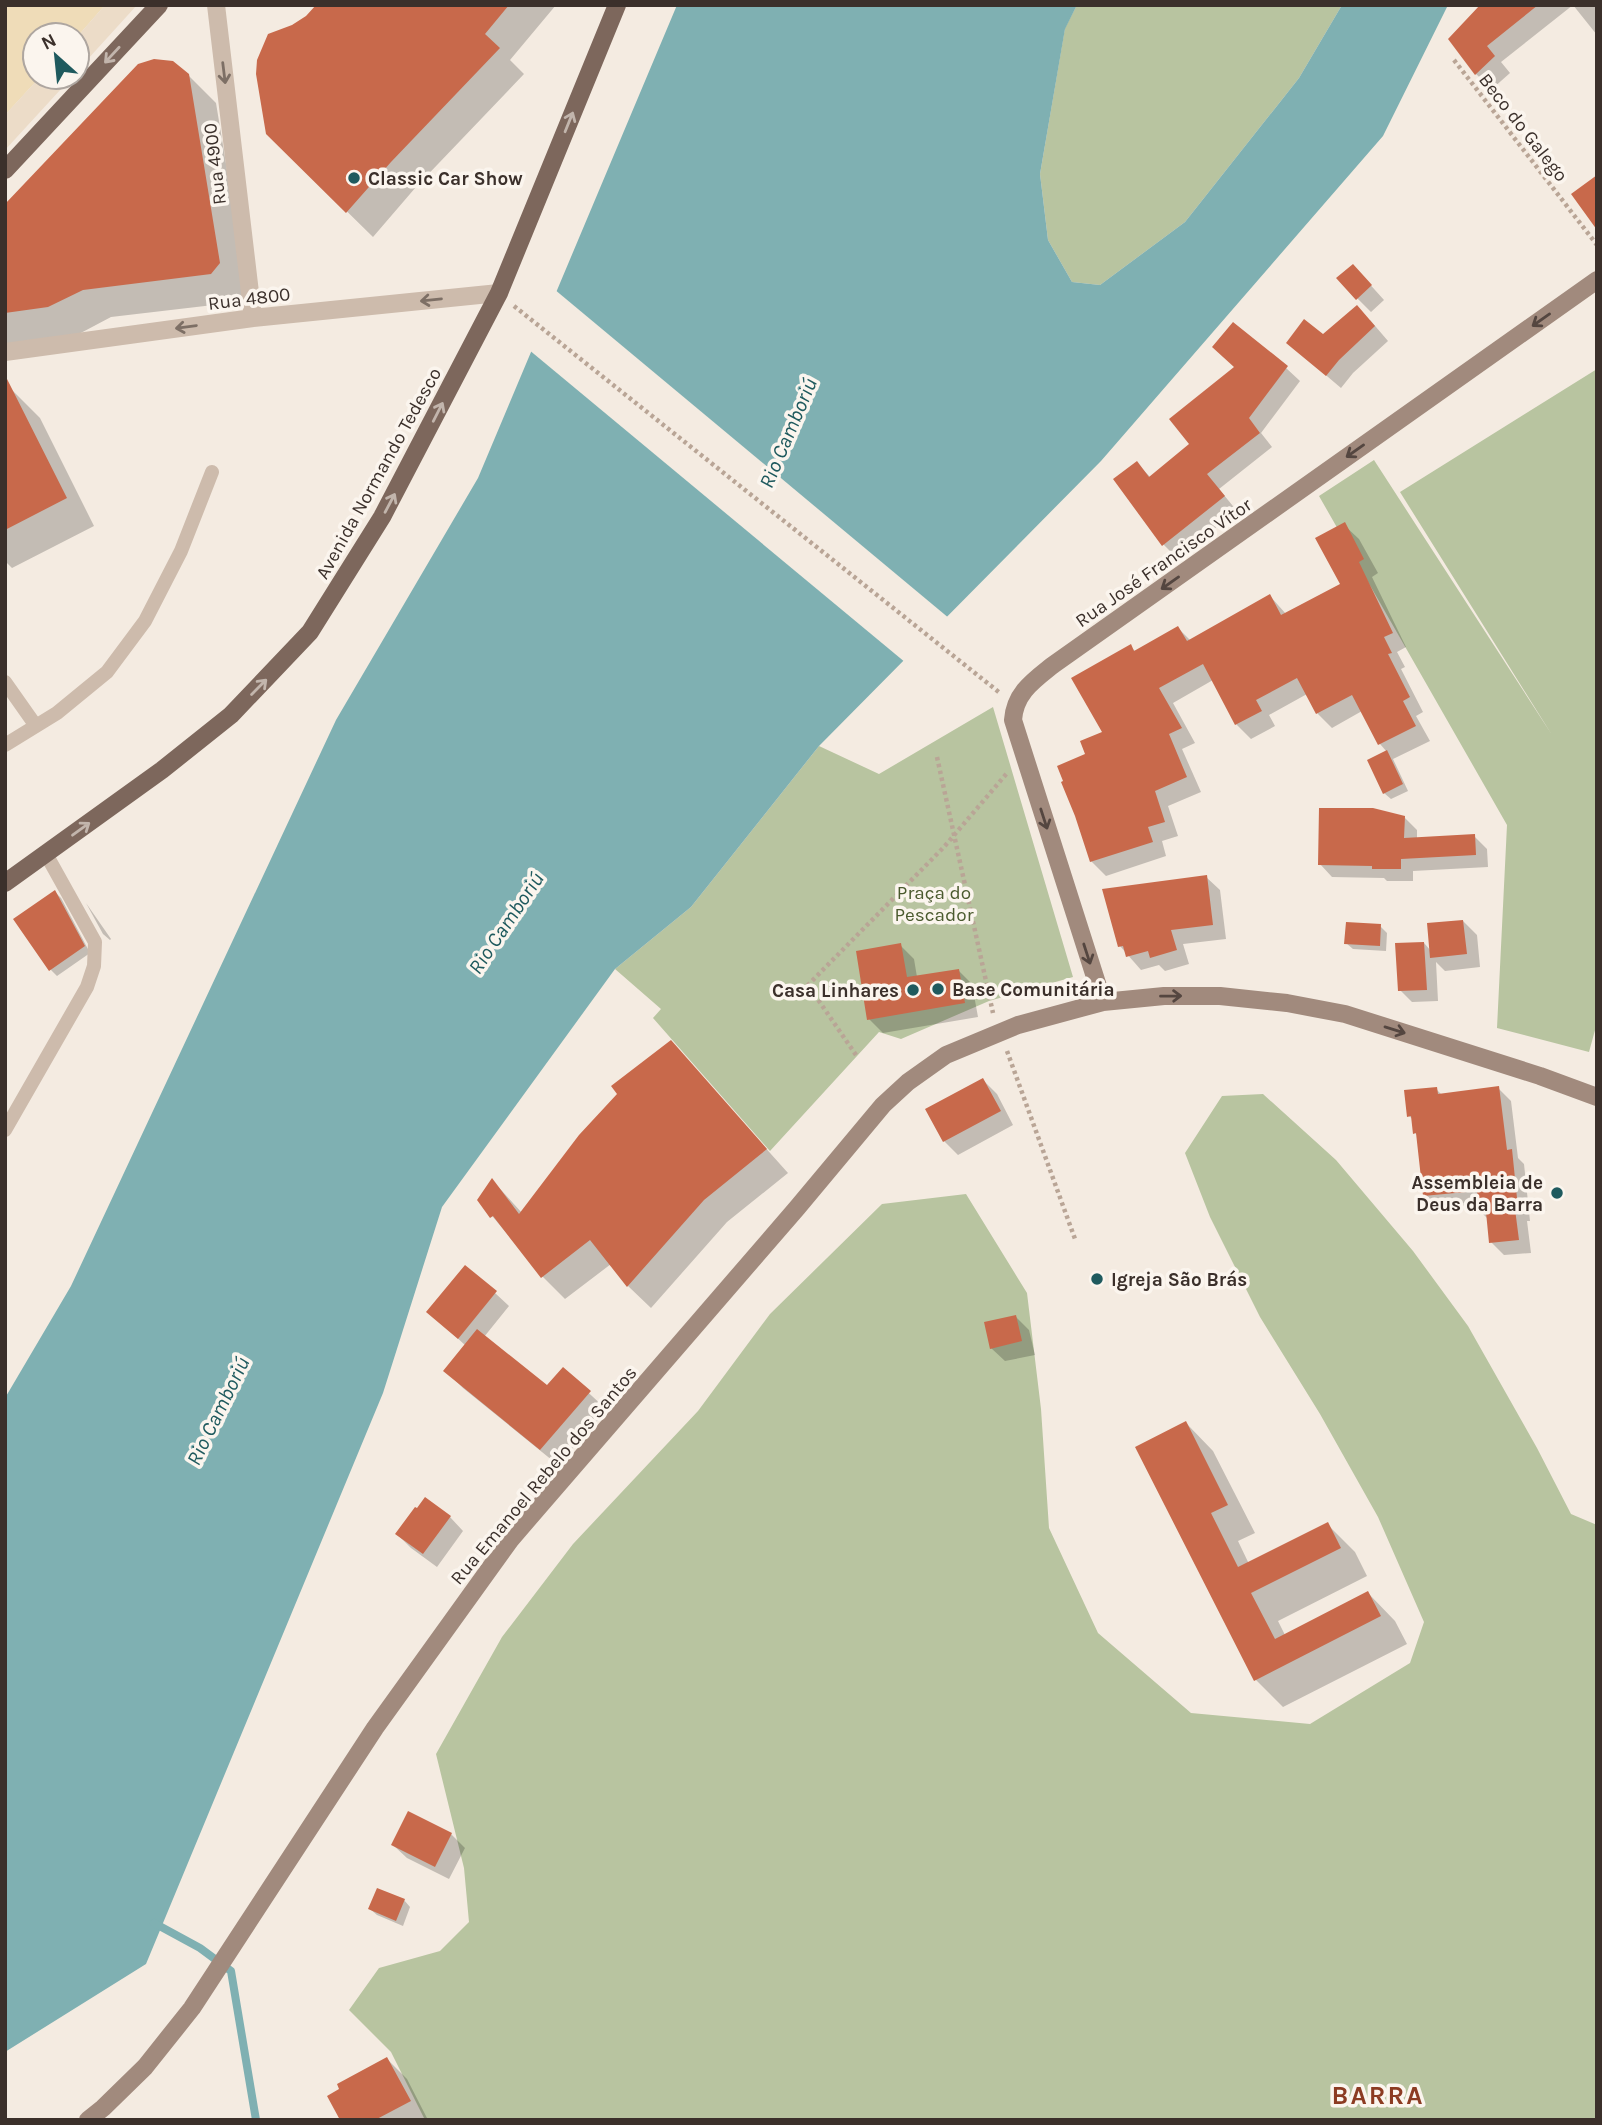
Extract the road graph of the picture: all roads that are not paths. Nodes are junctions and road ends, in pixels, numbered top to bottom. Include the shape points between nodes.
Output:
1 (159, 5) edge
2 (216, 5) edge
3 (617, 5) edge
4 (5, 170) edge
5 (1597, 280) edge
6 (499, 293) junction
7 (253, 318) junction
8 (5, 352) edge
9 (212, 472) dead end
10 (5, 682) edge
11 (36, 726) junction
12 (5, 745) edge
13 (46, 854) junction
14 (5, 883) edge
15 (1103, 1002) junction
16 (1597, 1097) edge
17 (5, 1130) edge
18 (88, 2120) edge

1 -> 4 main road
2 -> 7 street, Rua 4900
6 -> 3 main road, Avenida Normando Tedesco
5 -> 15 main road, Rua José Francisco Vítor via 1028,685 1014,705 1013,720
6 -> 7 street, Rua 4800
13 -> 6 main road, Avenida Normando Tedesco via 231,715 310,632 382,517
7 -> 8 street, Rua 4800
9 - 11 lane via 181,551 145,621 107,673
10 - 11 lane
11 - 12 lane
13 - 14 main road, Avenida Normando Tedesco
13 - 17 lane via 95,942 94,966 87,987
15 -> 16 main road, Rua Emanoel Rebelo dos Santos via 1220,996 1334,1012
15 - 18 main road, Rua Emanoel Rebelo dos Santos via 1000,1031 946,1055 883,1105 511,1539 375,1728 192,2008 145,2067

